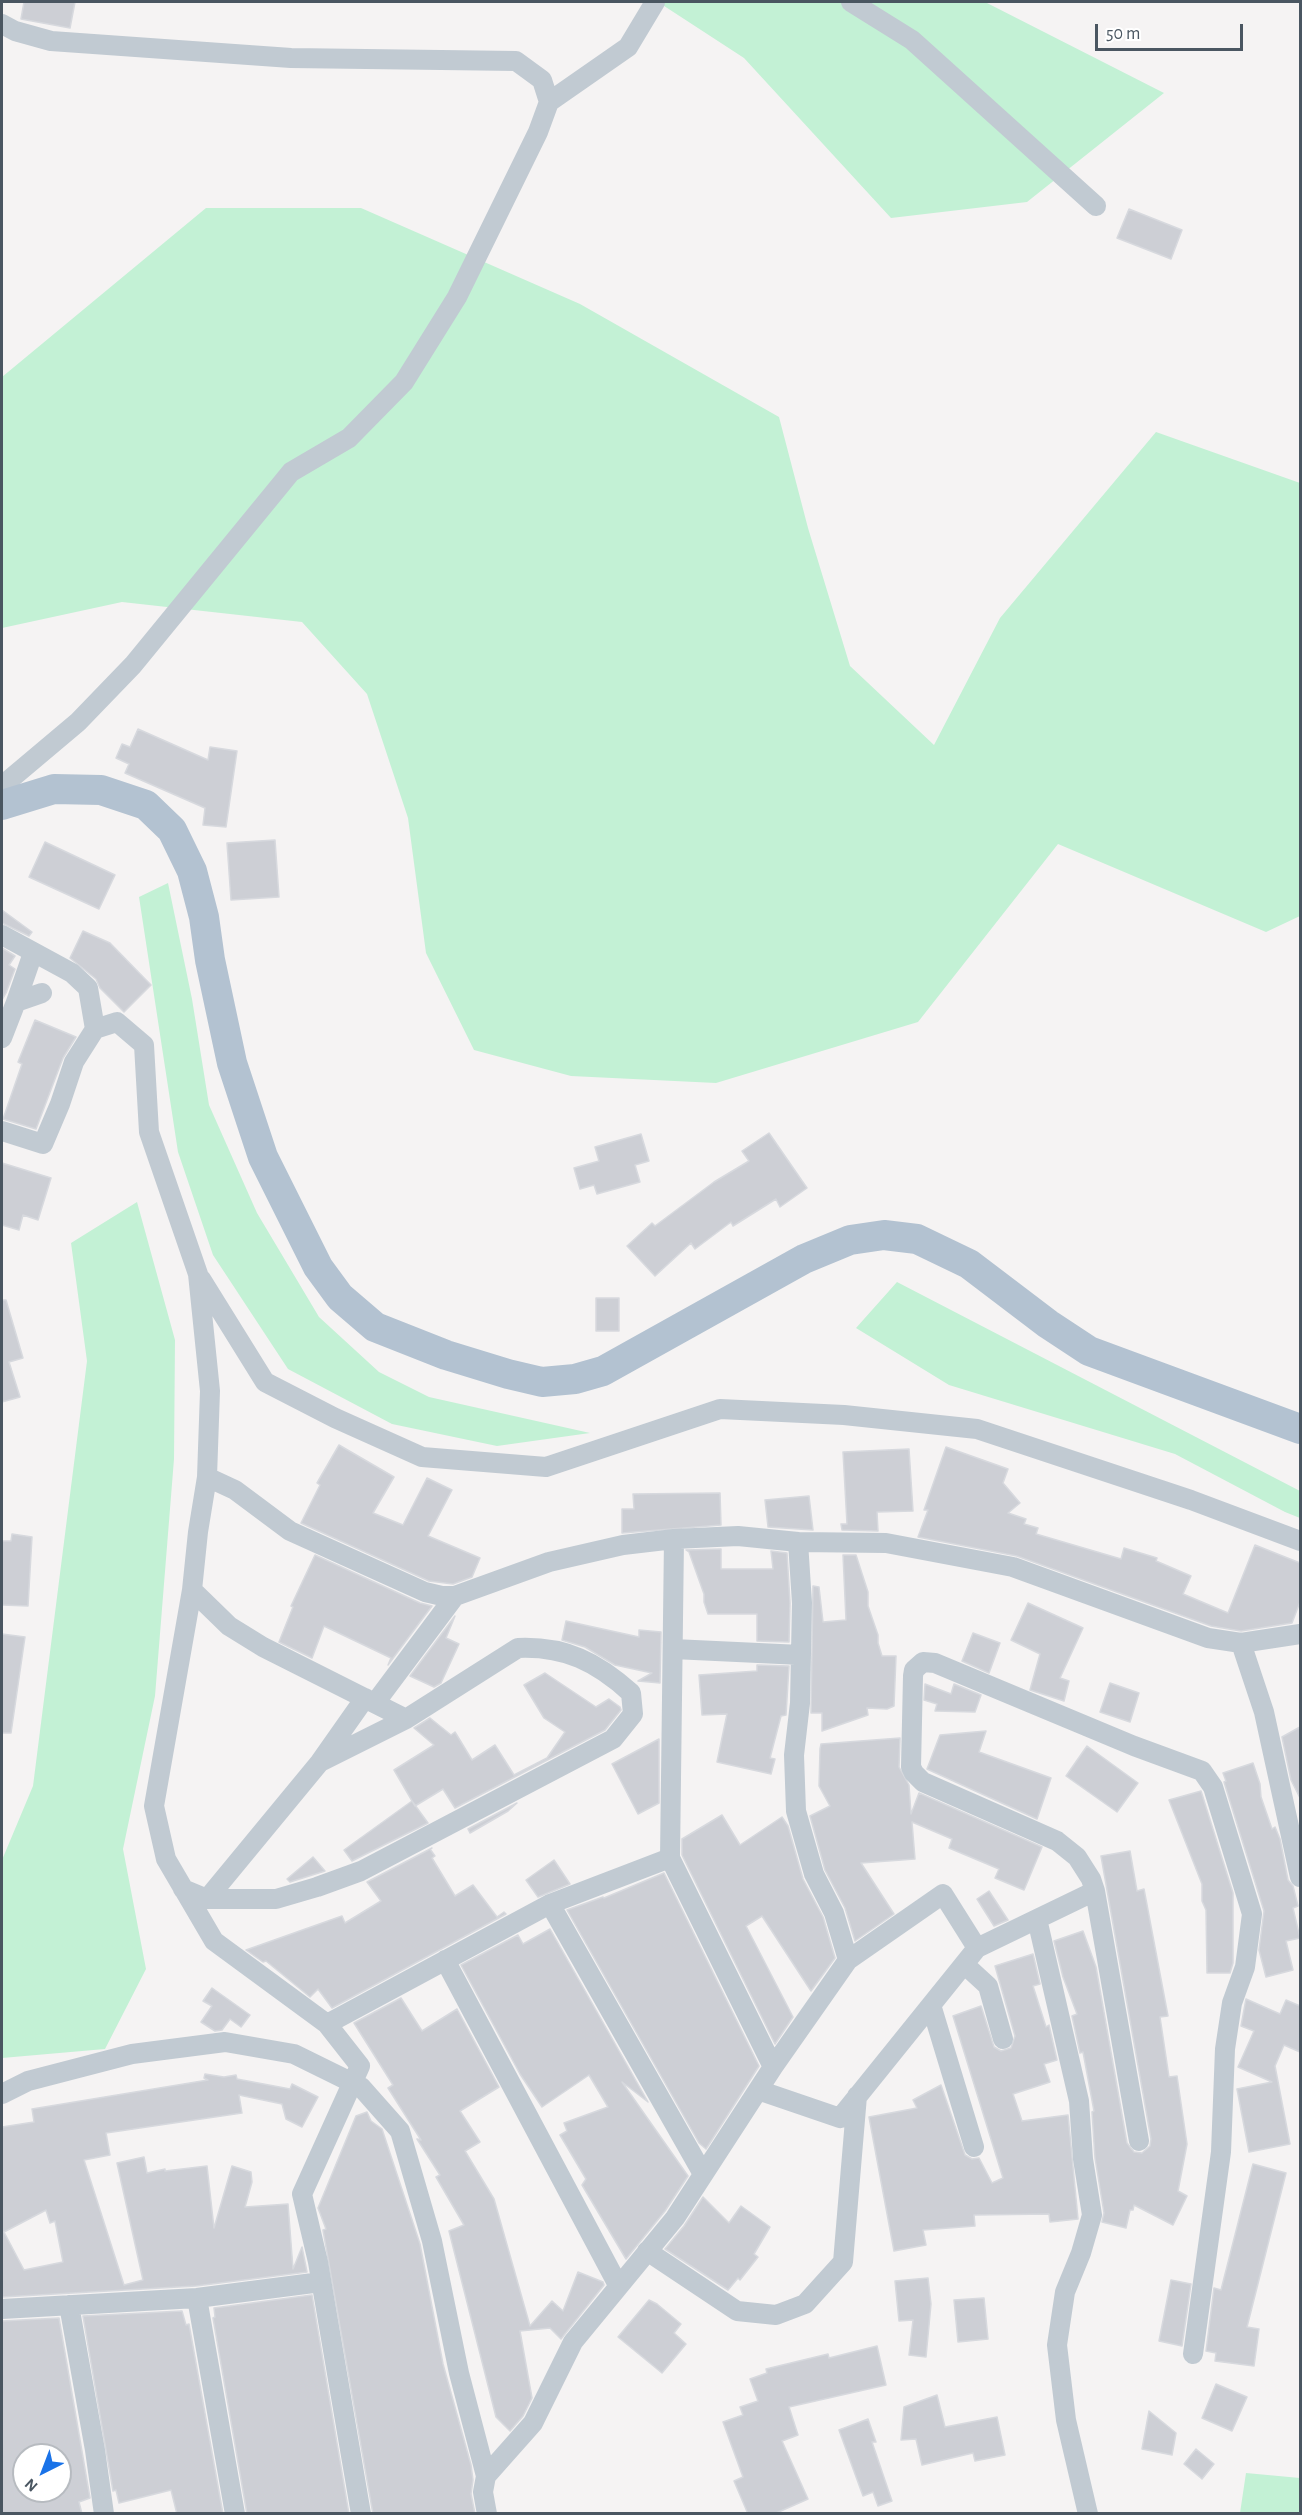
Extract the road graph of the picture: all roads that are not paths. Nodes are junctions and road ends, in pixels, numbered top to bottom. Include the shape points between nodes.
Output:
1 (655, 2) edge
2 (851, 2) edge
3 (2, 24) edge
4 (549, 102) junction
5 (1096, 206) dead end
6 (2, 786) edge
7 (2, 805) edge
8 (2, 935) edge
9 (33, 953) junction
10 (42, 993) dead end
11 (16, 1002) junction
12 (95, 1029) junction
13 (2, 1038) edge
14 (2, 1131) edge
15 (198, 1274) junction
16 (1256, 1412) junction
17 (1300, 1429) edge
18 (1300, 1445) edge
19 (207, 1477) junction
20 (674, 1539) junction
21 (1300, 1541) edge
22 (798, 1542) junction
23 (192, 1590) junction
24 (455, 1596) junction
25 (1300, 1634) edge
26 (1241, 1643) junction
27 (673, 1649) junction
28 (801, 1655) junction
29 (370, 1700) junction
30 (406, 1719) junction
31 (320, 1762) junction
32 (670, 1858) junction
33 (1300, 1877) edge
34 (183, 1889) junction
35 (1095, 1891) junction
36 (207, 1899) junction
37 (550, 1904) junction
38 (1037, 1919) junction
39 (977, 1948) junction
40 (445, 1960) junction
41 (848, 1960) junction
42 (964, 1964) junction
43 (931, 2005) junction
44 (327, 2024) junction
45 (1003, 2039) dead end
46 (773, 2067) junction
47 (352, 2082) junction
48 (758, 2090) junction
49 (2, 2094) edge
50 (857, 2096) junction
51 (1139, 2141) dead end
52 (974, 2147) dead end
53 (703, 2174) junction
54 (647, 2251) junction
55 (321, 2282) junction
56 (618, 2285) junction
57 (197, 2298) junction
58 (69, 2306) junction
59 (2, 2309) edge
60 (1192, 2354) dead end
61 (486, 2476) junction
62 (104, 2514) edge
63 (235, 2514) edge
64 (361, 2514) edge
65 (487, 2514) edge
66 (1088, 2514) edge

1 - 4 street via 628,47
2 - 5 street via 912,40
3 - 4 street via 15,32 51,41 257,55 516,61 542,80
4 - 6 street via 457,297 404,382 349,438 291,472 133,665 78,722
7 - 16 main road via 54,789 101,790 146,805 172,830 192,872 232,1063 262,1157 318,1267 340,1297 375,1327 508,1374 542,1382 575,1379 603,1371 804,1259 850,1240 895,1236 916,1239 969,1264 1089,1351
8 - 9 street
9 - 11 street
9 - 12 street via 72,973 88,988
10 - 11 street
11 - 13 street
12 - 14 street via 74,1062 43,1144
12 - 15 street via 117,1022 144,1046 149,1132
15 - 19 street via 210,1391
15 - 21 street via 265,1382 422,1457 546,1467 720,1409 844,1415 977,1429 1191,1500
16 - 17 main road
16 - 18 street
19 - 23 street
19 - 24 street via 235,1491 290,1531 425,1592
20 - 22 street via 738,1536
20 - 24 street via 623,1545 549,1562
20 - 27 street
22 - 26 street via 886,1543 1013,1567 1208,1638
22 - 28 street
23 - 29 street via 230,1626 262,1647
23 - 34 street via 154,1806 166,1859
24 - 29 street
25 - 26 street
26 - 33 street via 1264,1712
27 - 28 street
27 - 32 street
28 - 41 street via 794,1755 796,1810 814,1874 834,1913
29 - 30 street
29 - 31 street
30 - 31 street
30 - 36 street via 518,1648 539,1647 580,1656 615,1679 631,1693 633,1714 613,1739 361,1871 276,1899
31 - 36 street
32 - 37 street
32 - 46 street
34 - 36 street
34 - 44 street via 213,1941
35 - 38 street
35 - 51 street
35 - 60 street via 1080,1862 1057,1841 923,1782 914,1773 913,1676 918,1665 935,1663 1202,1771 1213,1787 1252,1914 1245,1967 1232,2003 1221,2152
37 - 40 street
37 - 53 street
38 - 39 street
38 - 66 street via 1079,2101 1092,2214 1065,2292 1057,2345 1066,2420
39 - 41 street via 943,1894
39 - 42 street
40 - 44 street
40 - 56 street
41 - 46 street
42 - 43 street
42 - 45 street via 988,1986
43 - 50 street
43 - 52 street
44 - 47 street via 360,2066
46 - 48 street
47 - 49 street via 294,2054 225,2042 132,2054 28,2080
47 - 55 street via 302,2194
47 - 61 street via 400,2131 432,2241 459,2373
48 - 50 street via 840,2118
48 - 53 street
50 - 54 street via 843,2262 805,2304 776,2315 736,2311
53 - 54 street via 675,2218
54 - 56 street
55 - 57 street
55 - 64 street
56 - 61 street via 573,2342 534,2423
57 - 58 street
57 - 63 street
58 - 59 street
58 - 62 street
61 - 65 street via 483,2492

